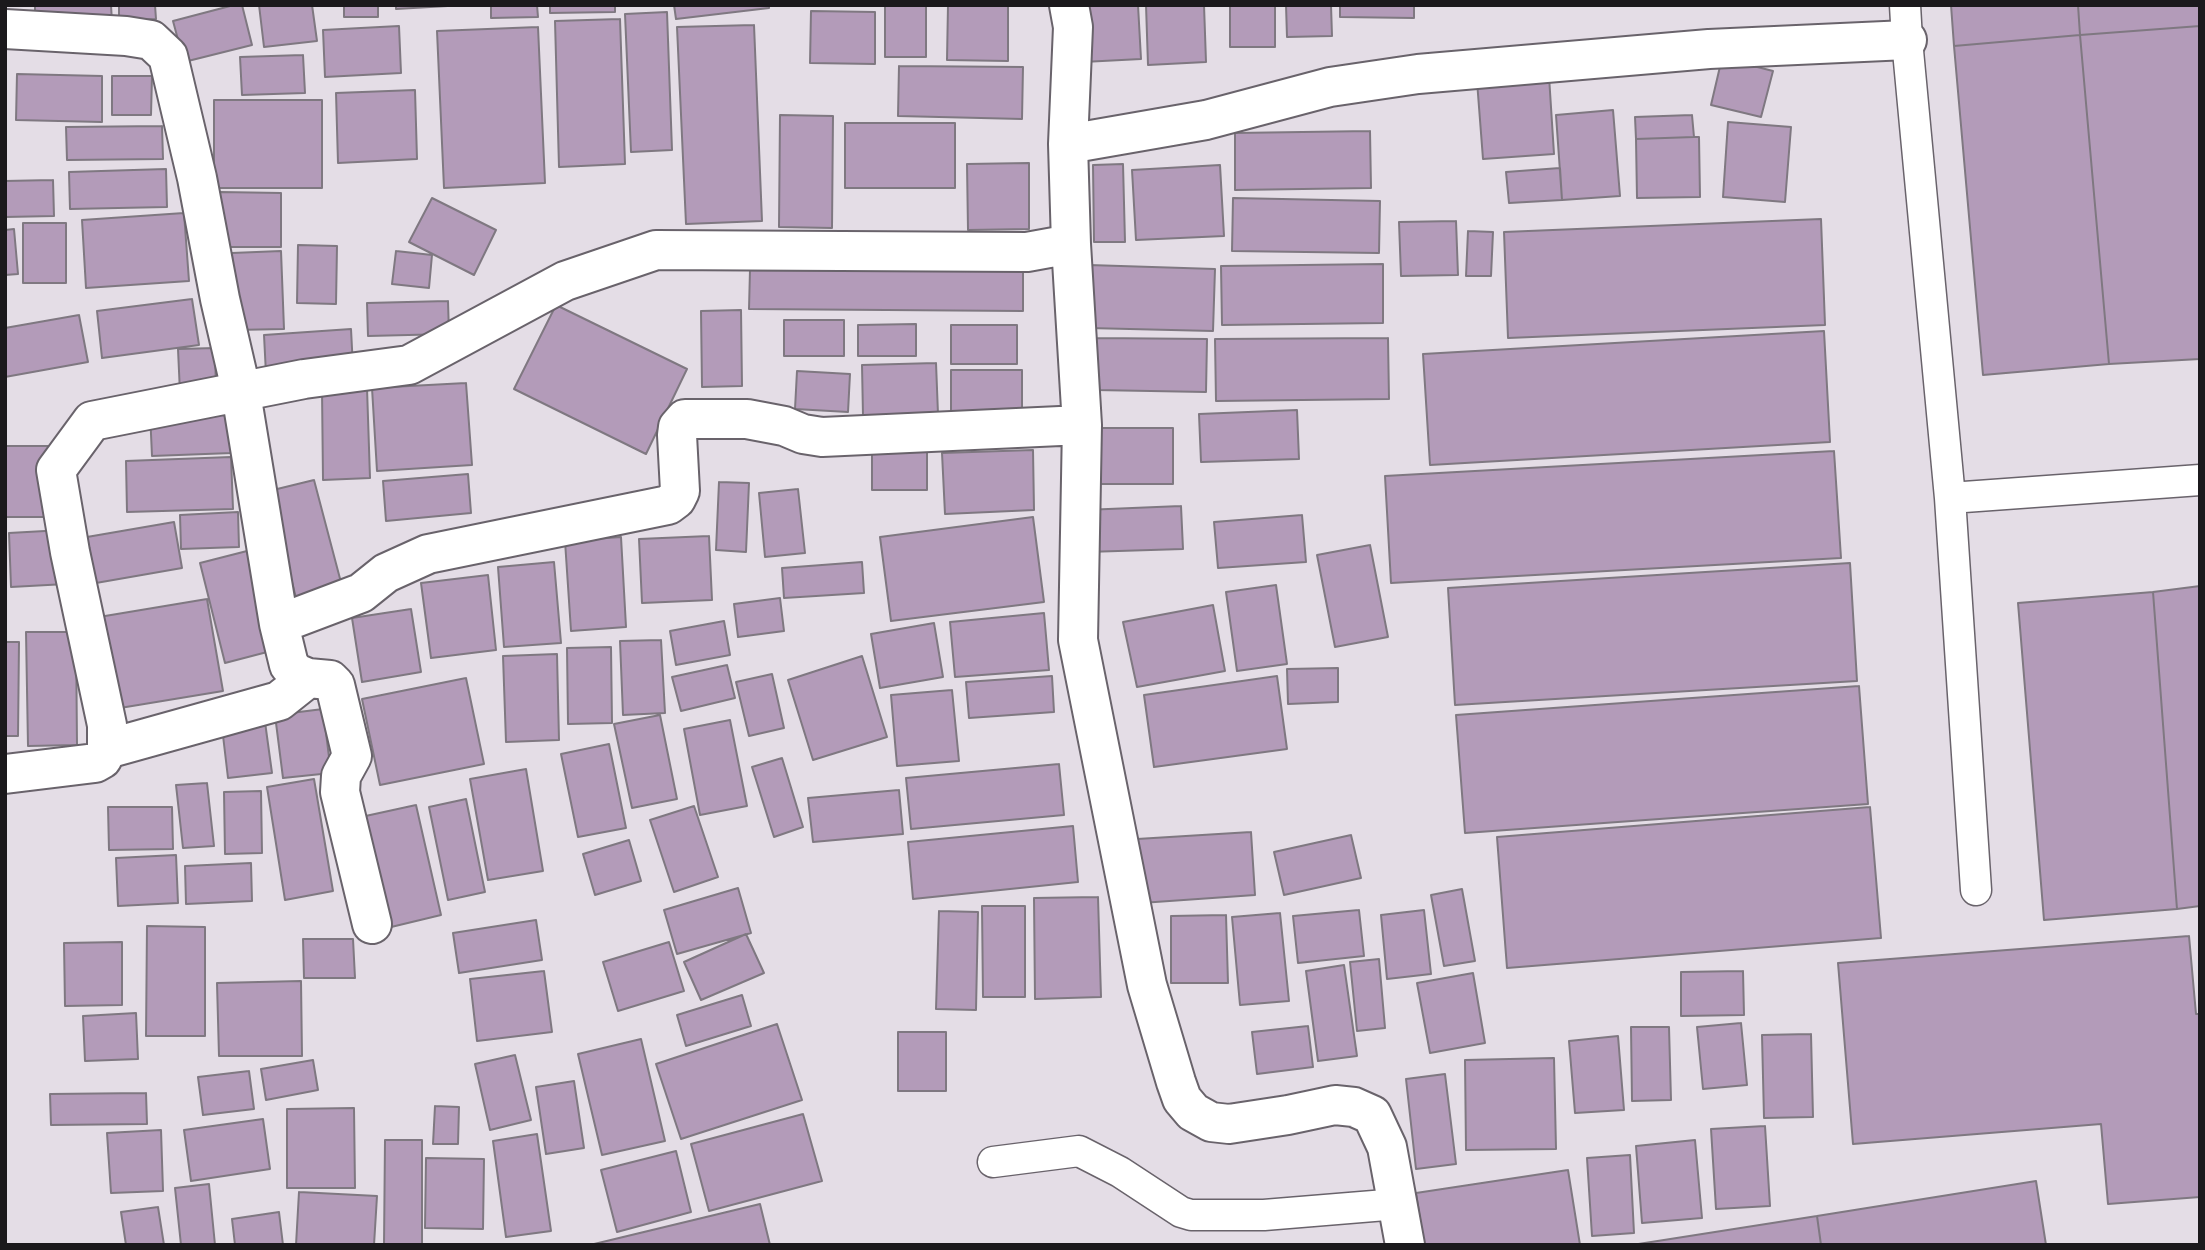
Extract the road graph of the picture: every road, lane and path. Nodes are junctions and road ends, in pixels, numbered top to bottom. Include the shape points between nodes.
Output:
1 (1069, 5) edge
2 (1906, 23) edge
3 (5, 29) edge
4 (1068, 144) junction
5 (1071, 244) junction
6 (240, 393) junction
7 (1082, 425) junction
8 (2200, 480) edge
9 (1950, 498) junction
10 (279, 624) junction
11 (308, 678) junction
12 (107, 748) junction
13 (5, 774) edge
14 (1976, 890) dead end
15 (372, 925) dead end
16 (993, 1162) dead end
17 (1398, 1204) junction
18 (1405, 1245) edge

1 - 4 street via 1073,27
2 - 4 street via 1709,49 1418,74 1330,87 1206,120
2 - 9 lane
3 - 6 street via 126,36 150,40 168,56
4 - 5 street
5 - 6 street via 1027,252 656,250 565,281 409,365
5 - 7 street
6 - 10 street
6 - 12 street via 92,421 56,470 107,725
7 - 10 street via 822,437 747,419 685,419 677,435 680,491 668,505 428,554 387,573 361,593
7 - 17 street via 1078,640 1147,985 1182,1099 1211,1122 1229,1124 1335,1105 1372,1115 1387,1147
8 - 9 lane
9 - 14 lane
10 - 11 street via 289,665
11 - 12 street via 278,701
11 - 15 street via 330,680 335,685 352,756 341,776 340,792
12 - 13 street via 95,764
16 - 17 lane via 1079,1151 1191,1215 1265,1215
17 - 18 street

